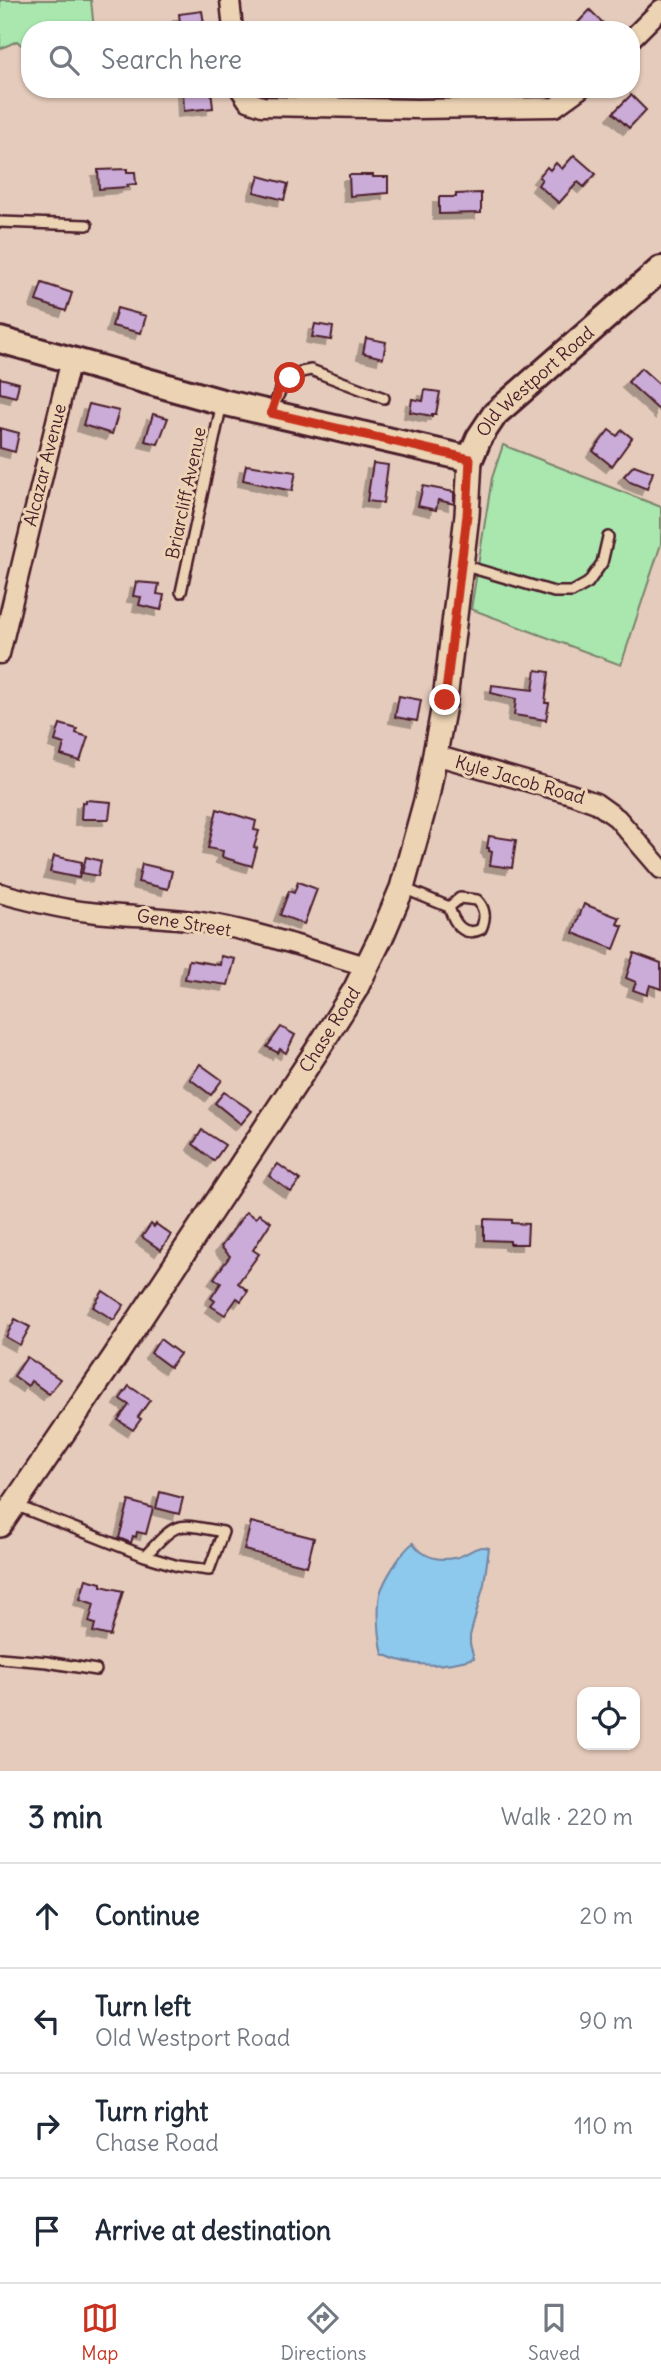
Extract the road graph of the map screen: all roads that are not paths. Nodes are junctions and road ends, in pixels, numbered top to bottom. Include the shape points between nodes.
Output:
1 (230, 0) edge
2 (661, 9) edge
3 (232, 21) edge
4 (640, 30) edge
5 (246, 98) edge
6 (568, 98) edge
7 (0, 222) edge
8 (87, 225) dead end
9 (661, 269) edge
10 (0, 340) edge
11 (71, 359) junction
12 (384, 398) dead end
13 (222, 402) junction
14 (271, 413) junction
15 (470, 459) junction
16 (608, 537) dead end
17 (461, 565) junction
18 (181, 592) dead end
19 (0, 654) edge
20 (435, 755) junction
21 (661, 869) edge
22 (402, 888) junction
23 (0, 893) edge
24 (449, 907) dead end
25 (366, 966) junction
26 (14, 1504) junction
27 (0, 1525) edge
28 (145, 1556) junction
29 (0, 1658) edge
30 (96, 1670) dead end

1 - 3 street
2 - 4 street
5 - 6 street via 262,106 416,109 555,107
7 - 8 lane
9 - 15 main road, Old Westport Road via 495,414
10 - 11 main road, Old Westport Road
11 - 13 main road, Old Westport Road
11 - 19 street, Alcazar Avenue
12 - 14 lane via 311,370 290,378 279,389
13 - 14 main road, Old Westport Road
13 - 18 lane, Briarcliff Avenue
14 - 15 main road, Old Westport Road
15 - 17 street, Chase Road
16 - 17 lane via 602,563 588,583 572,592 554,592
17 - 20 street, Chase Road
20 - 21 street, Kyle Jacob Road via 596,803 617,818
20 - 22 street, Chase Road
22 - 24 lane
22 - 25 street, Chase Road
23 - 25 street, Gene Street via 90,913 202,922
25 - 26 street, Chase Road via 316,1052
26 - 27 street, Chase Road
26 - 28 lane
28 - 28 lane via 178,1525 223,1532 209,1570
29 - 30 lane

